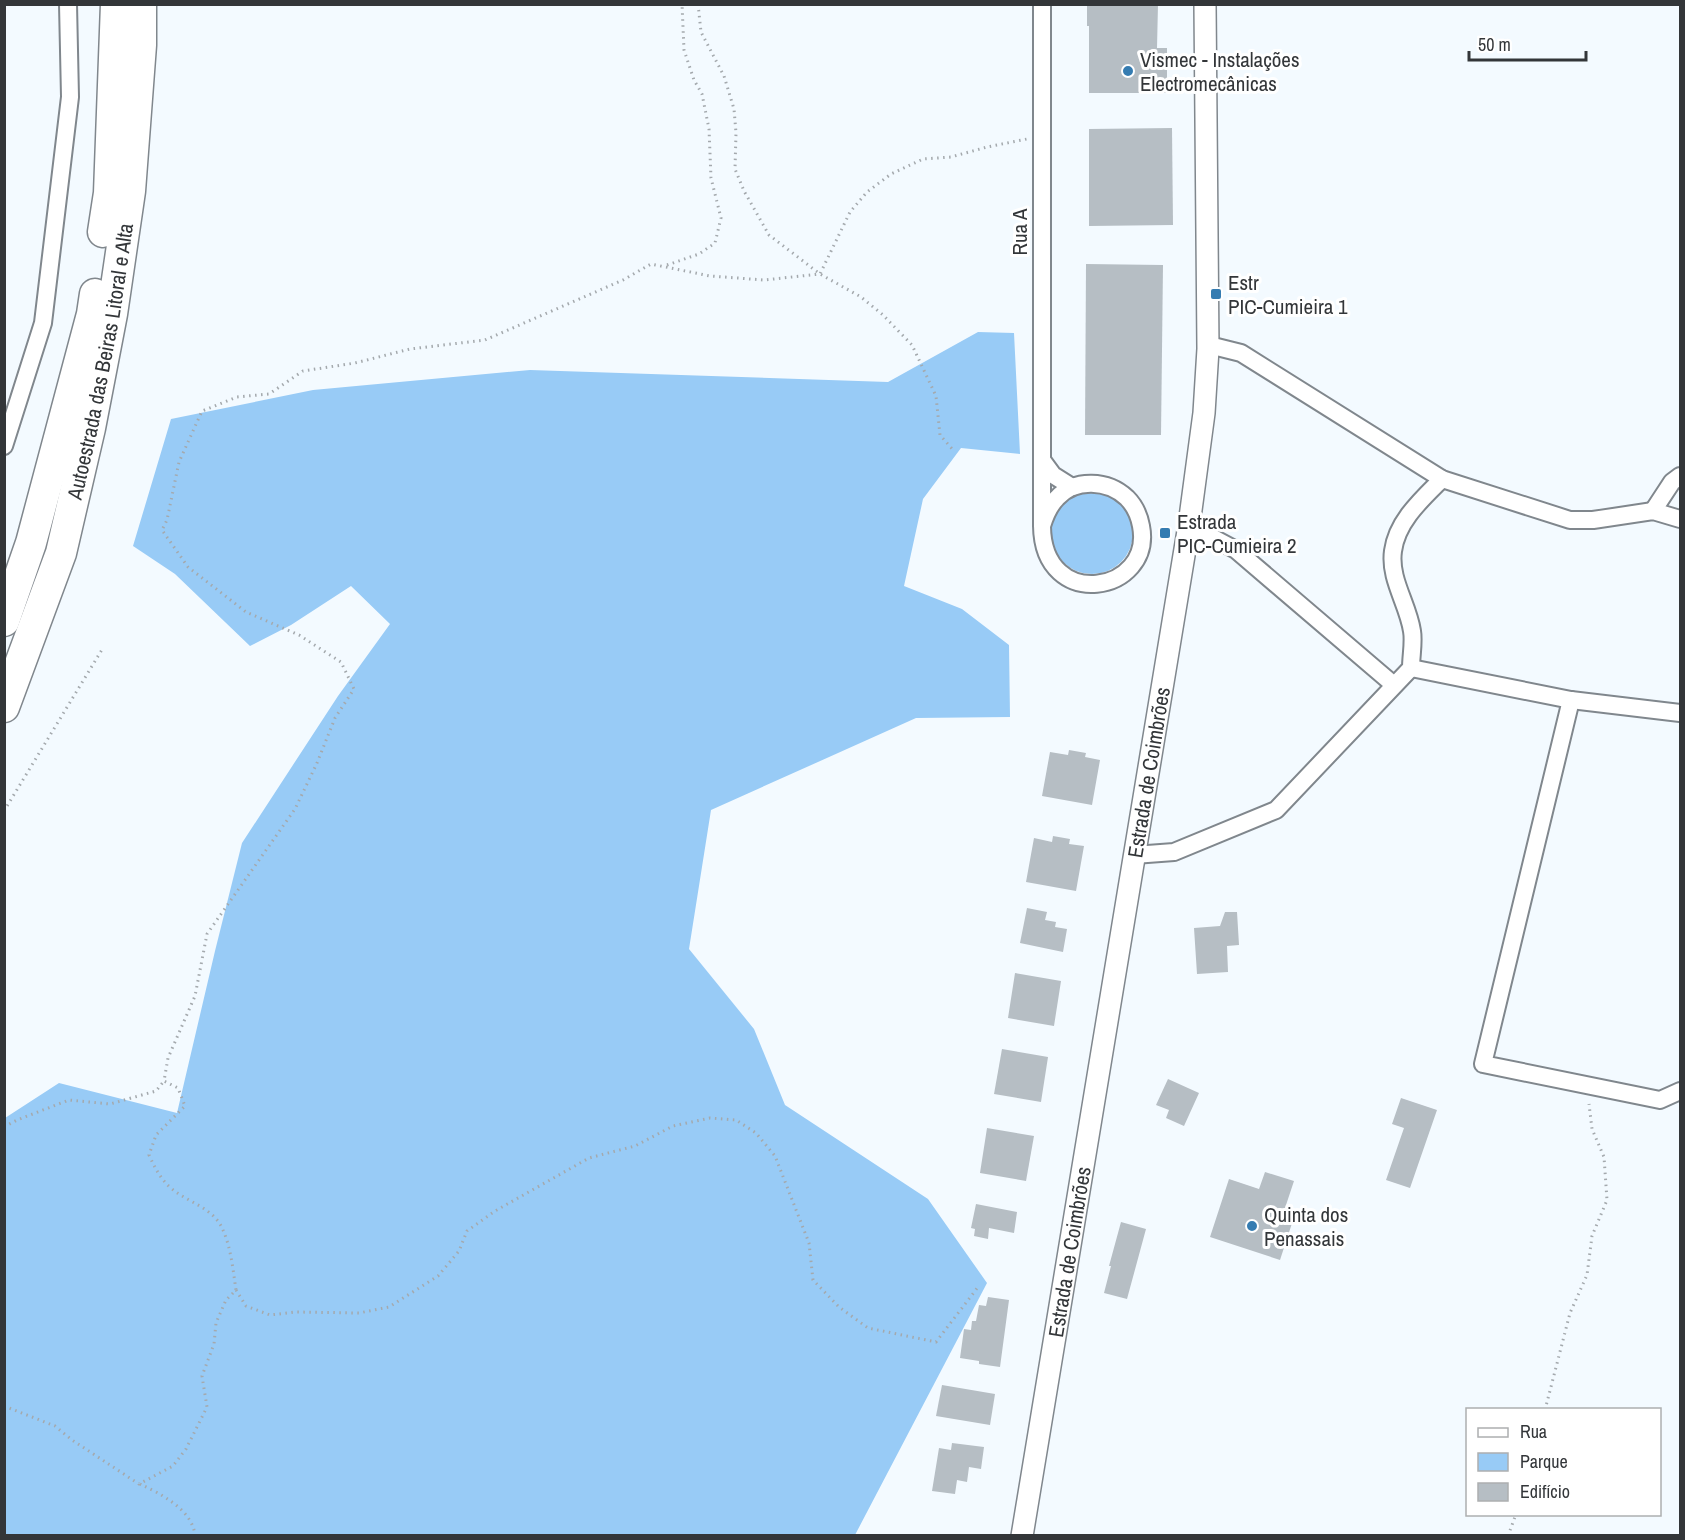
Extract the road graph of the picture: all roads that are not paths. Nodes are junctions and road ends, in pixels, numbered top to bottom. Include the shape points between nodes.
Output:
1 (68, 4) edge
2 (116, 4) edge
3 (141, 4) edge
4 (1042, 4) edge
5 (1205, 4) edge
6 (1208, 349) junction
7 (4, 446) edge
8 (1042, 460) junction
9 (1680, 476) edge
10 (1442, 479) junction
11 (1072, 487) junction
12 (1653, 511) junction
13 (1680, 519) edge
14 (1189, 525) junction
15 (1042, 526) junction
16 (4, 621) edge
17 (1411, 668) junction
18 (1394, 685) junction
19 (1571, 700) junction
20 (4, 707) edge
21 (1680, 713) edge
22 (1134, 855) junction
23 (1680, 1091) edge
24 (1022, 1536) edge

1 - 7 street via 70,97 43,323
2 - 16 highway, Autoestrada das Beiras Litoral e Alta via 109,193 92,314 31,543
3 - 20 highway, Autoestrada das Beiras Litoral e Alta via 130,191 92,417 61,553
4 - 8 street, Rua A
5 - 6 street, Estrada de Coimbrões
6 - 10 street via 1217,347 1241,353
6 - 14 street, Estrada de Coimbrões
8 - 11 street via 1053,475
8 - 15 street, Rua A
9 - 12 street
10 - 12 street via 1570,520
10 - 17 street via 1413,510 1393,550 1394,571 1413,632
11 - 15 street via 1047,510
11 - 15 street via 1106,485 1133,504 1143,535 1140,552 1131,566 1104,583 1071,580 1048,558 1042,543
12 - 13 street
14 - 18 street via 1236,550
14 - 22 street, Estrada de Coimbrões
17 - 18 street
17 - 19 street
18 - 22 street via 1276,810 1174,852
19 - 21 street
19 - 23 street via 1483,1064 1660,1100
22 - 24 street, Estrada de Coimbrões

